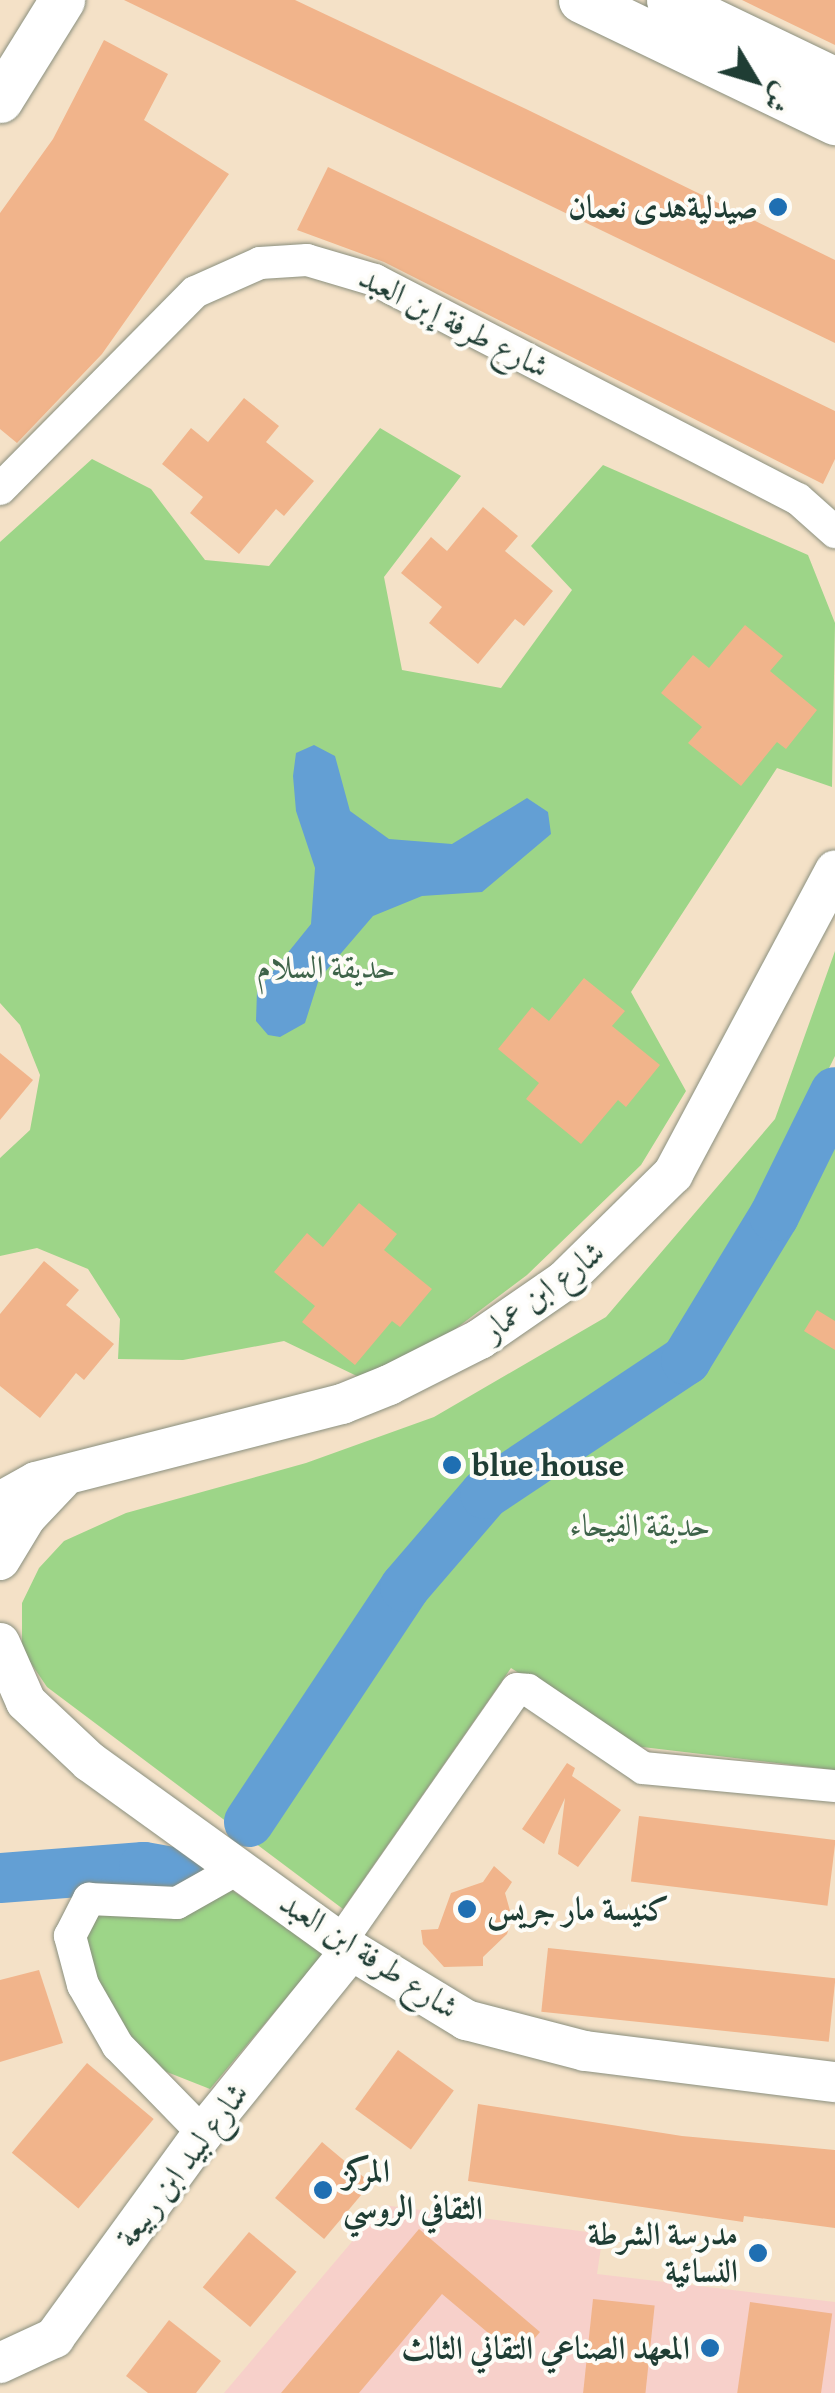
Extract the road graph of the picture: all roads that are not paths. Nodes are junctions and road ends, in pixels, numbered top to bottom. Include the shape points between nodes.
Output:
1 (62, 0) edge
2 (581, 0) edge
3 (669, 0) edge
4 (835, 80) edge
5 (0, 100) edge
6 (835, 122) edge
7 (0, 490) edge
8 (835, 532) edge
9 (835, 872) edge
10 (33, 1477) edge
11 (0, 1502) edge
12 (0, 1560) edge
13 (0, 1643) edge
14 (835, 1786) edge
15 (239, 1868) junction
16 (346, 1946) junction
17 (835, 2082) edge
18 (203, 2134) junction
19 (0, 2363) edge

1 - 5 main road
2 - 6 main road
3 - 4 main road
7 - 8 street, شارع طرفة إبن العبد via 195,292 260,263 307,260 375,280 798,499
9 - 10 street, شارع ابن عمار via 673,1174 564,1281 480,1339 390,1385
10 - 11 street, شارع ابن عمار
10 - 12 street via 26,1517
13 - 15 street, شارع طرفة ابن العبد via 44,1725
14 - 16 street via 643,1768 517,1689
15 - 16 street, شارع طرفة ابن العبد
15 - 18 street via 178,1904 88,1898 70,1936 83,1986 118,2046
16 - 17 street, شارع طرفة ابن العبد via 466,2020 520,2038
16 - 18 street, شارع لبيد ابن ربيعة
18 - 19 street, شارع لبيد ابن ربيعة via 54,2338

